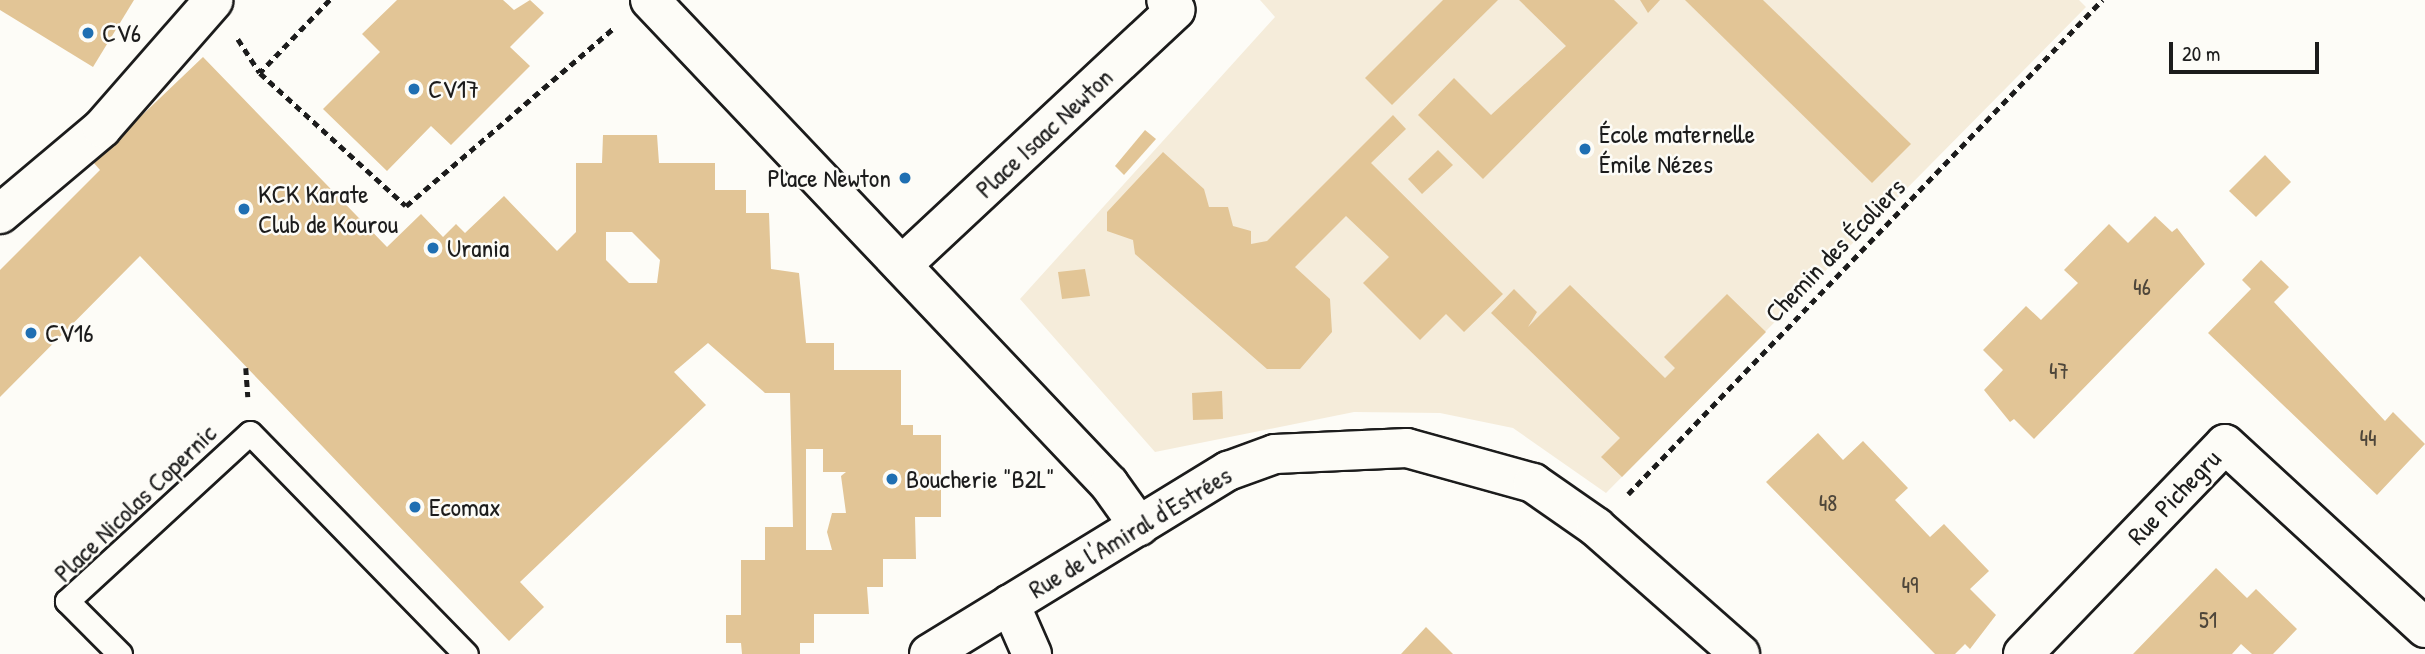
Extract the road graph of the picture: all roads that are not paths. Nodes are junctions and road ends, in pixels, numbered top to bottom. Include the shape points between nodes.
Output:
1 (1166, 0) edge
2 (213, 1) edge
3 (638, 9) edge
4 (0, 214) edge
5 (902, 265) junction
6 (1139, 526) junction
7 (1010, 604) junction
8 (2425, 628) edge
9 (120, 654) edge
10 (466, 654) edge
11 (929, 654) edge
12 (1032, 654) edge
13 (1740, 654) edge
14 (2023, 654) edge

1 - 5 street, Place Isaac Newton via 1175,10
2 - 4 street via 102,128
3 - 5 street
5 - 6 street via 1109,484
6 - 7 street, Rue de l'Amiral d'Estrées
6 - 13 street, Rue de l'Amiral d'Estrées via 1228,471 1275,454 1407,448 1532,483 1596,527
7 - 11 street, Rue de l'Amiral d'Estrées
7 - 12 street
8 - 14 street, Rue Pichegru via 2225,444
9 - 10 lane, Place Nicolas Copernic via 67,601 250,433

